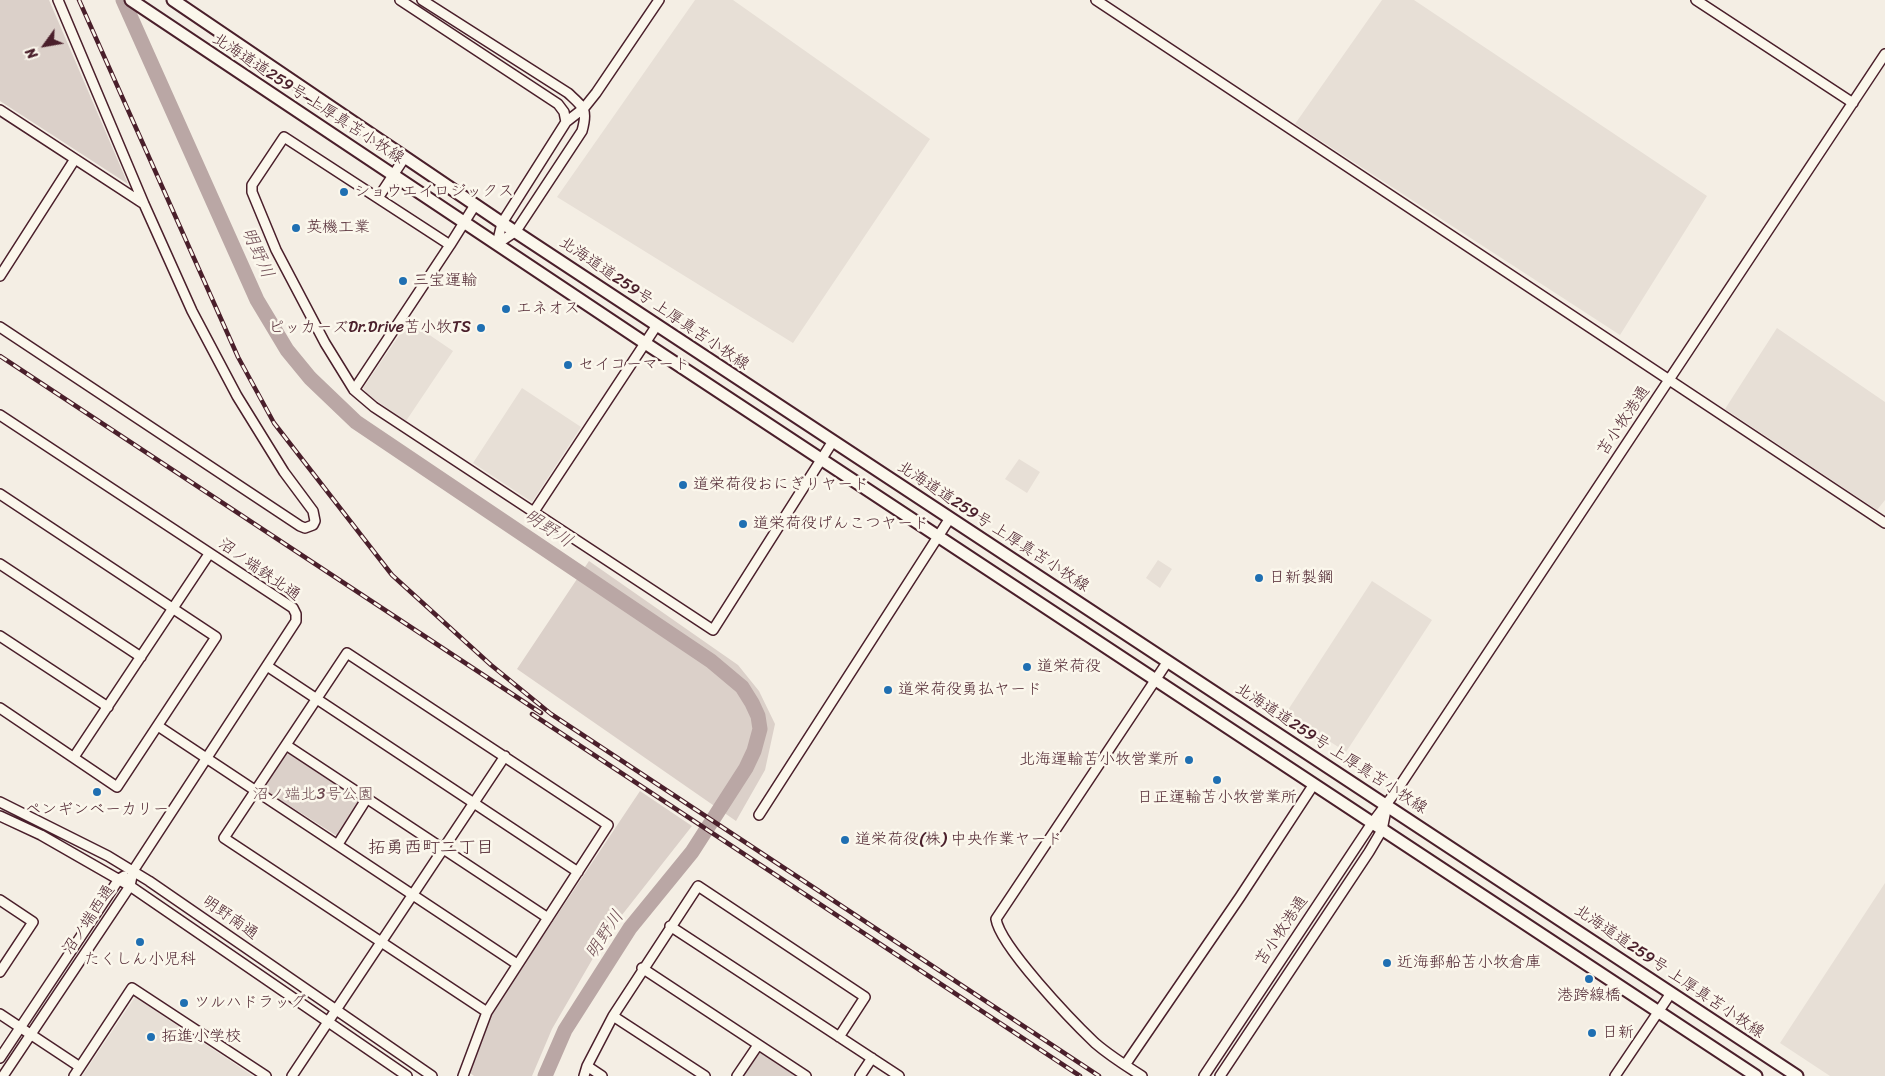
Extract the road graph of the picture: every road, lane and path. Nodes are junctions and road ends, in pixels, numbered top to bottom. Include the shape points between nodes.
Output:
1 (58, 0) edge
2 (131, 0) edge
3 (173, 0) edge
4 (400, 0) edge
5 (422, 0) edge
6 (659, 0) edge
7 (1096, 0) edge
8 (1696, 0) edge
9 (1885, 54) edge
10 (1853, 102) junction
11 (584, 108) junction
12 (0, 110) edge
13 (566, 122) junction
14 (405, 157) junction
15 (75, 159) junction
16 (393, 175) junction
17 (378, 198) junction
18 (144, 204) junction
19 (475, 204) junction
20 (463, 222) junction
21 (502, 223) junction
22 (516, 232) junction
23 (497, 244) junction
24 (450, 245) junction
25 (0, 276) edge
26 (656, 325) junction
27 (0, 327) edge
28 (645, 343) junction
29 (1669, 380) junction
30 (354, 390) junction
31 (0, 415) edge
32 (832, 441) junction
33 (821, 459) junction
34 (0, 494) edge
35 (533, 513) junction
36 (950, 518) junction
37 (1885, 523) edge
38 (939, 536) junction
39 (209, 554) junction
40 (0, 564) edge
41 (173, 608) junction
42 (0, 636) edge
43 (141, 657) junction
44 (1168, 662) junction
45 (267, 666) junction
46 (1156, 680) junction
47 (317, 699) junction
48 (0, 708) edge
49 (108, 708) junction
50 (158, 726) junction
51 (286, 745) junction
52 (505, 756) junction
53 (74, 757) junction
54 (206, 758) junction
55 (1314, 784) junction
56 (256, 790) junction
57 (368, 798) junction
58 (0, 802) edge
59 (473, 803) junction
60 (1387, 805) junction
61 (759, 815) dead end
62 (0, 816) edge
63 (1372, 823) junction
64 (1382, 830) junction
65 (338, 844) junction
66 (443, 848) junction
67 (132, 871) junction
68 (578, 872) junction
69 (119, 879) junction
70 (130, 886) junction
71 (413, 894) junction
72 (0, 900) edge
73 (548, 918) junction
74 (670, 926) junction
75 (382, 941) junction
76 (517, 964) junction
77 (642, 968) junction
78 (0, 972) edge
79 (1671, 993) junction
80 (337, 1010) junction
81 (1658, 1011) junction
82 (487, 1012) junction
83 (0, 1014) edge
84 (613, 1016) junction
85 (328, 1022) junction
86 (20, 1027) junction
87 (30, 1034) junction
88 (839, 1036) junction
89 (758, 1044) junction
90 (0, 1058) edge
91 (872, 1058) junction
92 (1125, 1065) junction
93 (587, 1066) junction
94 (80, 1067) junction
95 (3, 1076) edge
96 (74, 1076) edge
97 (266, 1076) edge
98 (292, 1076) edge
99 (407, 1076) edge
100 (432, 1076) edge
101 (463, 1076) edge
102 (584, 1076) edge
103 (602, 1076) edge
104 (705, 1076) edge
105 (737, 1076) edge
106 (806, 1076) edge
107 (860, 1076) edge
108 (899, 1076) edge
109 (1142, 1076) edge
110 (1204, 1076) edge
111 (1220, 1076) edge
112 (1615, 1076) edge
113 (1756, 1076) edge
114 (1797, 1076) edge

1 - 18 street
2 - 16 main road, 北海道道259号 上厚真苫小牧線
3 - 14 main road, 北海道道259号 上厚真苫小牧線
4 - 13 street via 558,104
5 - 11 street via 568,93
6 - 11 street
7 - 29 street
8 - 10 street
9 - 10 street, 苫小牧港通
10 - 29 street, 苫小牧港通
11 - 13 street
11 - 22 street via 586,118 582,131
12 - 15 street
13 - 21 street
14 - 16 street
14 - 19 main road, 北海道道259号 上厚真苫小牧線
15 - 18 street
15 - 25 street
16 - 17 street
16 - 20 main road, 北海道道259号 上厚真苫小牧線
17 - 24 street
17 - 30 street via 284,137 252,185 294,287
18 - 27 street via 192,311 237,396 284,472 313,511 313,525 300,526
19 - 20 street
19 - 21 main road, 北海道道259号 上厚真苫小牧線
20 - 23 main road, 北海道道259号 上厚真苫小牧線
20 - 24 street
21 - 22 main road, 北海道道259号 上厚真苫小牧線
21 - 23 street
22 - 23 street
22 - 26 main road, 北海道道259号 上厚真苫小牧線
23 - 28 main road, 北海道道259号 上厚真苫小牧線
24 - 30 street
26 - 28 street
26 - 32 main road, 北海道道259号 上厚真苫小牧線
28 - 33 main road, 北海道道259号 上厚真苫小牧線
28 - 35 street
29 - 37 street
29 - 60 street, 苫小牧港通
30 - 35 street via 374,407
31 - 39 street, 沼ノ端鉄北通
32 - 33 street
32 - 36 main road, 北海道道259号 上厚真苫小牧線
33 - 35 street via 713,630
33 - 38 main road, 北海道道259号 上厚真苫小牧線
34 - 41 street
36 - 38 street
36 - 44 main road, 北海道道259号 上厚真苫小牧線
38 - 46 main road, 北海道道259号 上厚真苫小牧線
38 - 61 street
39 - 41 street
39 - 45 street, 沼ノ端鉄北通 via 292,608 296,614 296,621
40 - 43 street
41 - 43 street
41 - 50 street via 216,637
42 - 49 street
43 - 49 street
44 - 46 street
44 - 60 main road, 北海道道259号 上厚真苫小牧線
45 - 47 street
45 - 54 street, 沼ノ端鉄北通
46 - 55 main road, 北海道道259号 上厚真苫小牧線
46 - 92 street via 996,919 1002,937 1050,996 1096,1044
47 - 51 street
47 - 52 street via 347,652
47 - 59 street
48 - 53 street
49 - 53 street
50 - 53 street via 117,787
50 - 54 street
51 - 56 street
51 - 57 street
52 - 59 street
52 - 68 street via 608,825
54 - 56 street
54 - 67 street, 沼ノ端鉄北通
55 - 63 main road, 北海道道259号 上厚真苫小牧線
55 - 92 street
56 - 65 street
56 - 75 street via 224,838
57 - 65 street
57 - 66 street
58 - 67 street, 明野南通
59 - 66 street
59 - 68 street
60 - 63 street, 苫小牧港通
60 - 64 street, 苫小牧港通
60 - 79 main road, 北海道道259号 上厚真苫小牧線
62 - 69 street, 明野南通
63 - 64 main road, 北海道道259号 上厚真苫小牧線
63 - 110 street, 苫小牧港通
64 - 81 main road, 北海道道259号 上厚真苫小牧線
64 - 111 street, 苫小牧港通
65 - 71 street
66 - 71 street
66 - 73 street
67 - 69 street, 沼ノ端西通
67 - 70 street, 沼ノ端西通
67 - 80 street, 明野南通
68 - 73 street
69 - 70 street, 明野南通
69 - 86 street, 沼ノ端西通
70 - 85 street, 明野南通
70 - 87 street, 沼ノ端西通
71 - 75 street
71 - 76 street
72 - 78 street via 33,922
73 - 76 street
74 - 77 street
74 - 88 street
74 - 88 street via 698,886 865,997
75 - 80 street
75 - 82 street
76 - 82 street
77 - 84 street
77 - 89 street
79 - 81 street
79 - 114 main road, 北海道道259号 上厚真苫小牧線
80 - 85 street
80 - 100 street, 明野南通
81 - 112 street
81 - 113 main road, 北海道道259号 上厚真苫小牧線
82 - 101 street
83 - 86 street
84 - 93 street
84 - 104 street
85 - 98 street
85 - 99 street, 明野南通
86 - 87 street
86 - 90 street, 沼ノ端西通
87 - 94 street
87 - 95 street, 沼ノ端西通
88 - 91 street
89 - 105 street
89 - 106 street
91 - 107 street
91 - 108 street
92 - 109 street
93 - 102 street
93 - 103 street
94 - 96 street
94 - 97 street via 132,988

